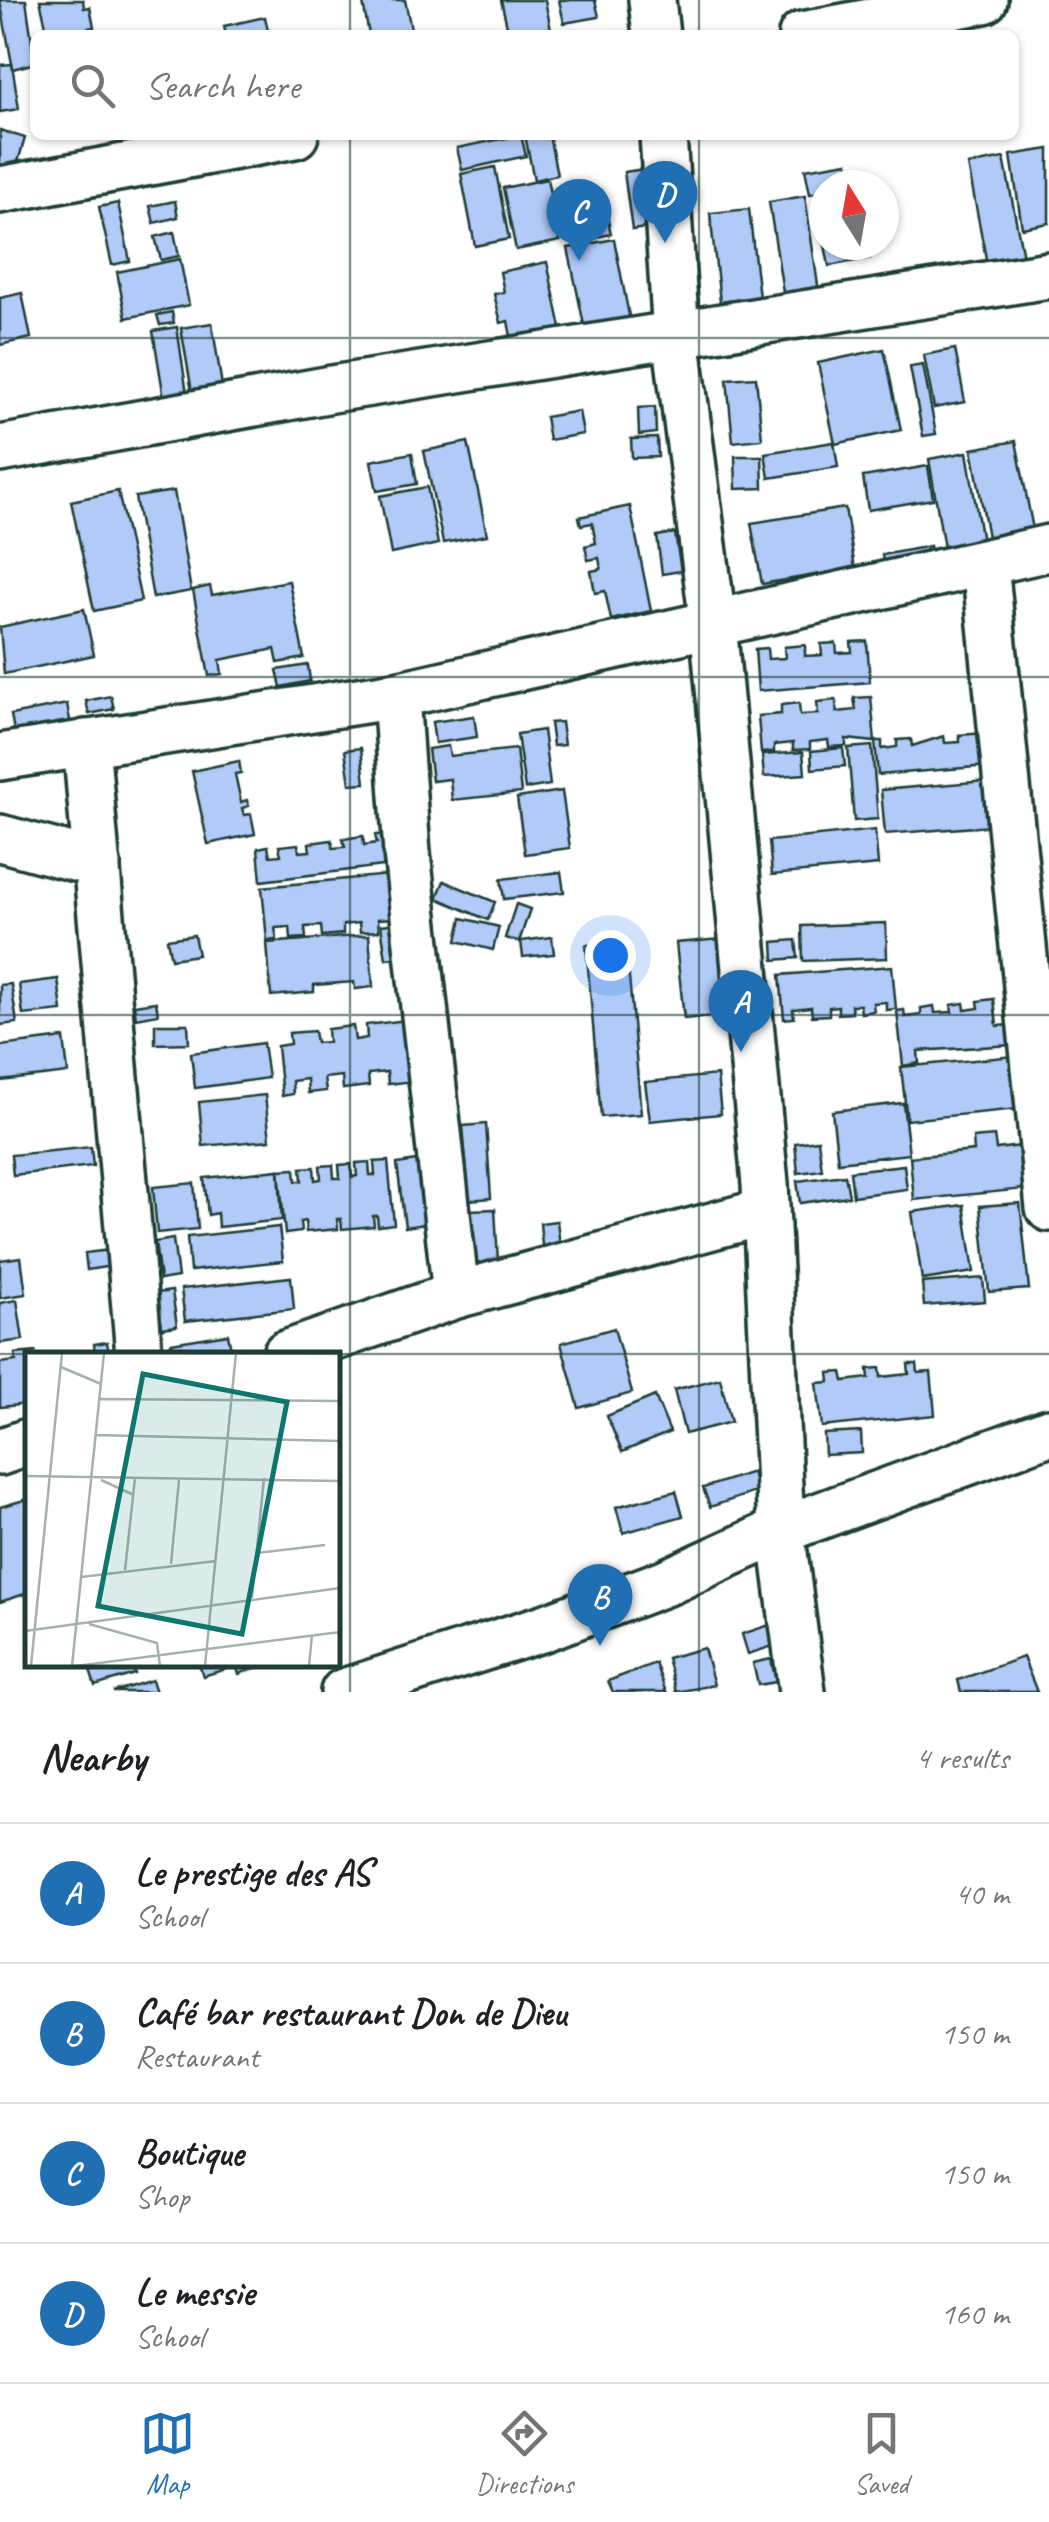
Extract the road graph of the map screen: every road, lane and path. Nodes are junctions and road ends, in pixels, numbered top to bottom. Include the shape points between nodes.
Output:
1 (652, 0) edge
2 (984, 0) edge
3 (655, 30) edge
4 (828, 30) edge
5 (268, 140) edge
6 (663, 140) edge
7 (0, 190) edge
8 (1049, 274) edge
9 (676, 336) junction
10 (0, 449) edge
11 (1049, 548) edge
12 (985, 564) junction
13 (713, 624) junction
14 (396, 695) junction
15 (86, 743) junction
16 (0, 757) edge
17 (0, 838) edge
18 (97, 864) junction
19 (1045, 1103) edge
20 (1049, 1208) edge
21 (764, 1212) junction
22 (456, 1296) junction
23 (139, 1352) edge
24 (292, 1352) edge
25 (1049, 1432) edge
26 (25, 1443) edge
27 (0, 1452) edge
28 (781, 1530) junction
29 (344, 1692) edge
30 (802, 1692) edge

1 - 3 street
2 - 4 street
5 - 7 street
6 - 9 street
8 - 9 street
9 - 10 street
9 - 13 street
11 - 12 street
12 - 13 street
12 - 19 street
13 - 14 street
13 - 21 street
14 - 15 street
14 - 22 street
15 - 16 street
15 - 18 street
17 - 18 street
18 - 23 street
19 - 20 street
21 - 22 street
21 - 28 street
22 - 24 street
25 - 28 street
26 - 27 street
28 - 29 street via 544,1628
28 - 30 street

